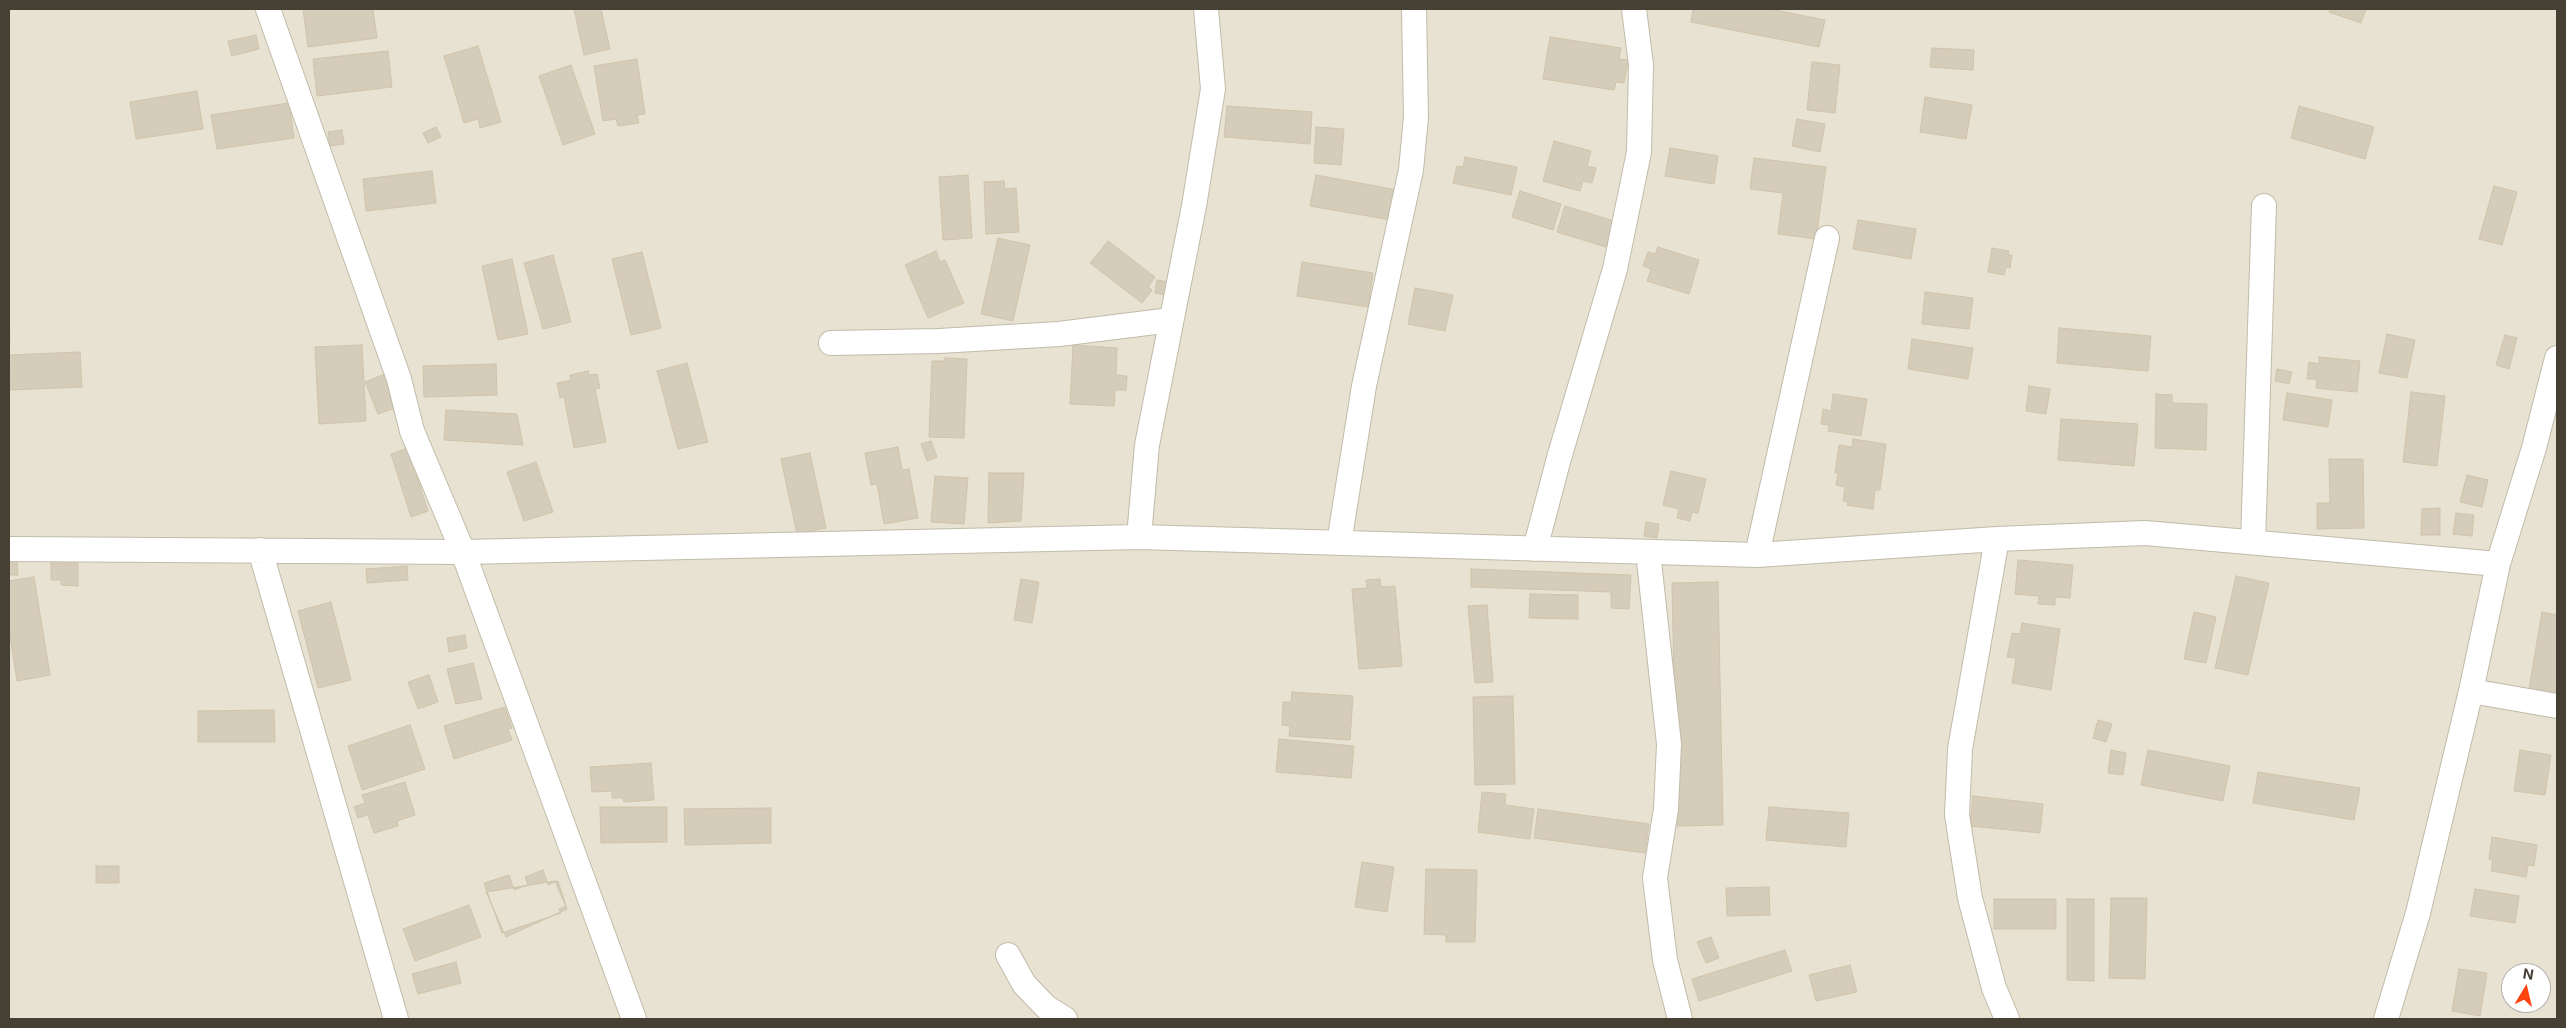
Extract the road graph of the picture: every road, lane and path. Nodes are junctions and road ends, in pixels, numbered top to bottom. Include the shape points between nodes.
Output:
1 (268, 9) edge
2 (1206, 9) edge
3 (1414, 9) edge
4 (1634, 9) edge
5 (2264, 206) dead end
6 (1827, 238) dead end
7 (1172, 320) junction
8 (831, 343) dead end
9 (2557, 358) edge
10 (1139, 538) junction
11 (1996, 539) junction
12 (2253, 542) junction
13 (1339, 544) junction
14 (9, 549) edge
15 (1535, 549) junction
16 (260, 550) junction
17 (463, 552) junction
18 (1648, 552) junction
19 (1757, 555) junction
20 (2498, 564) junction
21 (2471, 691) junction
22 (2557, 706) edge
23 (1008, 955) dead end
24 (396, 1019) edge
25 (634, 1019) edge
26 (1065, 1019) edge
27 (1680, 1019) edge
28 (2007, 1019) edge
29 (2386, 1019) edge

1 - 17 street via 398,379 412,431
2 - 7 street via 1213,89
3 - 13 street via 1416,117 1411,170 1364,386
4 - 15 street via 1641,65 1639,152 1615,269
5 - 12 street
6 - 19 street
7 - 8 street via 1060,334
7 - 10 street via 1147,445
9 - 20 street via 2534,448
10 - 13 street
10 - 17 street
11 - 12 street via 2145,533
11 - 19 street
11 - 28 street via 1960,749 1957,815 1970,898 1994,988
12 - 20 street
13 - 15 street
14 - 16 street
15 - 18 street
16 - 17 street
16 - 24 street
17 - 25 street
18 - 19 street
18 - 27 street via 1670,744 1666,808 1655,878 1665,960
20 - 21 street
21 - 22 street
21 - 29 street via 2418,913
23 - 26 street via 1024,984 1046,1007

